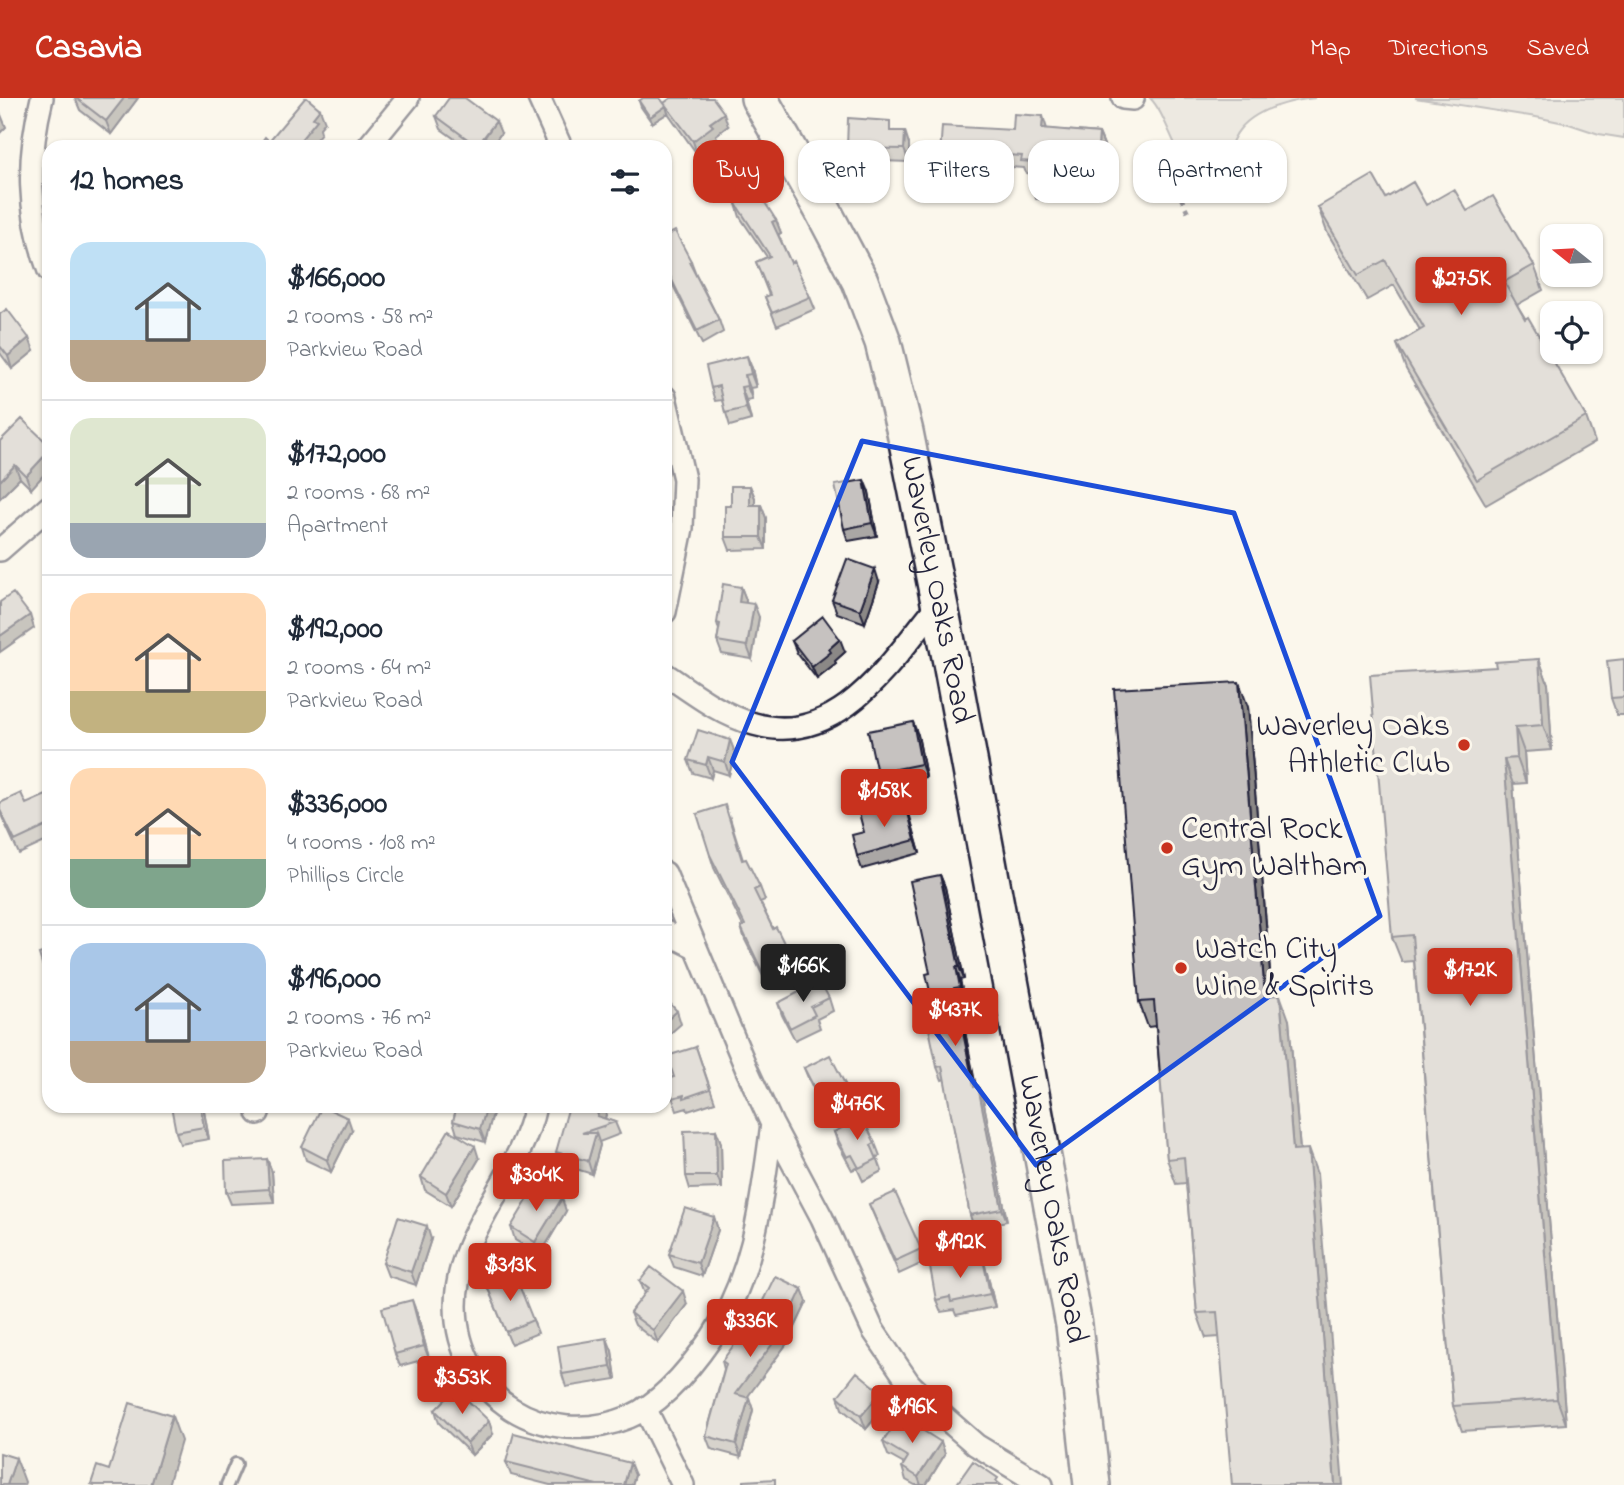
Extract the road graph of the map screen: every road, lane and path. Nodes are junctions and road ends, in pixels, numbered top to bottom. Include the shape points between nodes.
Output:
1 (43, 98) edge
2 (408, 98) edge
3 (539, 98) edge
4 (759, 98) edge
5 (1124, 98) edge
6 (1133, 99) edge
7 (374, 140) edge
8 (558, 140) edge
9 (1184, 203) edge
10 (1190, 215) dead end
11 (42, 246) edge
12 (672, 427) edge
13 (42, 513) edge
14 (0, 550) edge
15 (672, 577) edge
16 (939, 603) junction
17 (672, 678) edge
18 (672, 890) edge
19 (672, 936) edge
20 (695, 947) junction
21 (533, 1113) edge
22 (772, 1124) junction
23 (645, 1408) junction
24 (236, 1464) dead end
25 (227, 1485) edge
26 (683, 1485) edge
27 (1042, 1485) edge
28 (1092, 1485) edge

1 - 11 street via 31,191
2 - 7 street
3 - 8 street
4 - 16 main road, Waverley Oaks Road via 860,281 883,342
5 - 6 street
9 - 10 path
12 - 15 street via 684,479 682,528
13 - 14 street
16 - 17 street via 869,690 825,719 801,727 776,728 730,715
16 - 28 main road, Waverley Oaks Road via 1073,1325
18 - 20 street
19 - 20 street
20 - 22 street
21 - 23 street via 522,1147 464,1256 456,1304 464,1348 483,1384 499,1401 539,1422 595,1426
22 - 23 street via 756,1234 739,1288 704,1348
22 - 27 street via 822,1218 873,1330 909,1383 976,1445
23 - 26 street
24 - 25 lane

